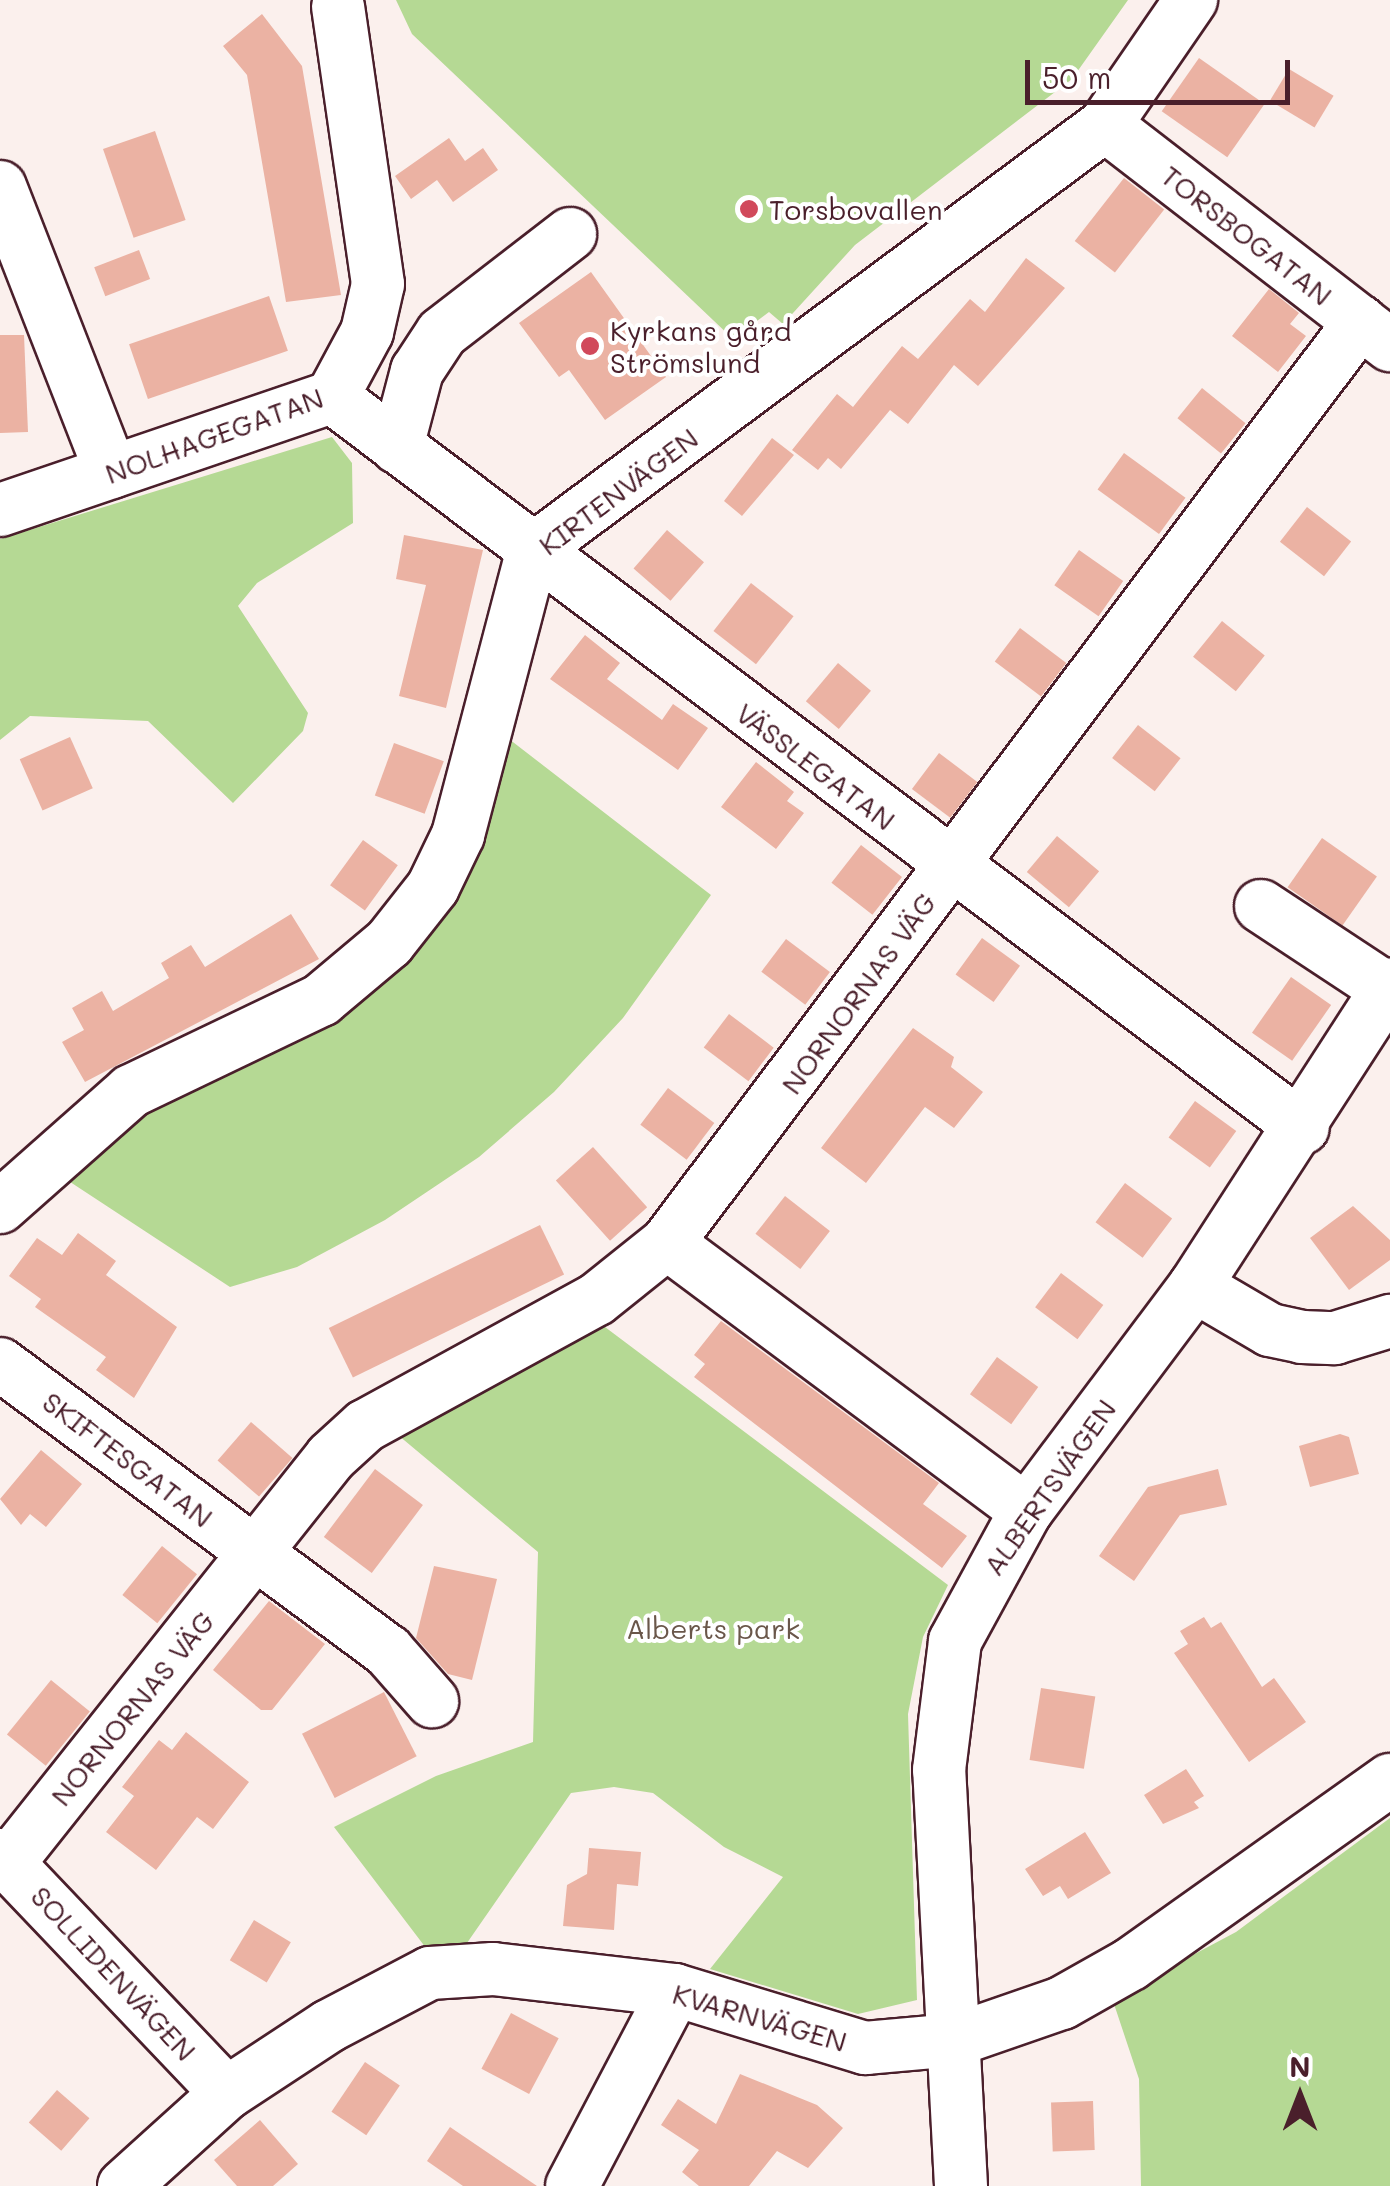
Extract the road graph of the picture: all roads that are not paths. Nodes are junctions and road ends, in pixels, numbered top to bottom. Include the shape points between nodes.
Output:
1 (1191, 0) edge
2 (338, 6) dead end
3 (1106, 125) junction
4 (0, 187) edge
5 (570, 234) dead end
6 (1375, 334) edge
7 (332, 397) junction
8 (397, 448) junction
9 (111, 472) junction
10 (0, 510) edge
11 (533, 550) junction
12 (950, 868) junction
13 (1261, 906) dead end
14 (1388, 987) edge
15 (1304, 1128) junction
16 (0, 1207) edge
17 (667, 1243) junction
18 (1196, 1286) junction
19 (1390, 1322) edge
20 (0, 1364) edge
21 (1026, 1511) junction
22 (255, 1553) junction
23 (432, 1700) dead end
24 (1390, 1780) edge
25 (5, 1858) edge
26 (675, 1990) junction
27 (955, 2040) junction
28 (227, 2093) junction
29 (124, 2186) edge
30 (572, 2186) edge
31 (961, 2186) edge

1 - 3 street, KIRTENVÄGEN
2 - 7 street, NOLHAGEGATAN via 378,284 367,332
3 - 6 street, TORSBOGATAN
3 - 11 street, KIRTENVÄGEN
4 - 9 street
5 - 8 street via 442,333 417,371
6 - 12 street, NORNORNAS VÄG
7 - 8 street, VÄSSLEGATAN
7 - 9 street, NOLHAGEGATAN
8 - 11 street, VÄSSLEGATAN
9 - 10 street, NOLHAGEGATAN
11 - 12 street, VÄSSLEGATAN
11 - 16 street, KIRTENVÄGEN via 464,816 411,920 321,1000 93,1118
12 - 15 street, VÄSSLEGATAN
12 - 17 street, NORNORNAS VÄG
13 - 14 street
14 - 15 street, ALBERTSVÄGEN
15 - 18 street, ALBERTSVÄGEN
17 - 21 street
17 - 22 street, NORNORNAS VÄG via 598,1299 365,1426
18 - 19 street via 1270,1330 1302,1337 1335,1338
18 - 21 street, ALBERTSVÄGEN
20 - 22 street, SKIFTESGATAN
21 - 27 street, ALBERTSVÄGEN via 983,1580 943,1690 938,1770
22 - 23 street via 388,1651
22 - 25 street, NORNORNAS VÄG
24 - 27 street, KVARNVÄGEN via 1131,1964 1062,2003
25 - 28 street, SOLLIDENVÄGEN
26 - 27 street, KVARNVÄGEN via 865,2048
26 - 28 street, KVARNVÄGEN via 493,1969 430,1973 344,2017
26 - 30 street
27 - 31 street, ALBERTSVÄGEN
28 - 29 street, KVARNVÄGEN

